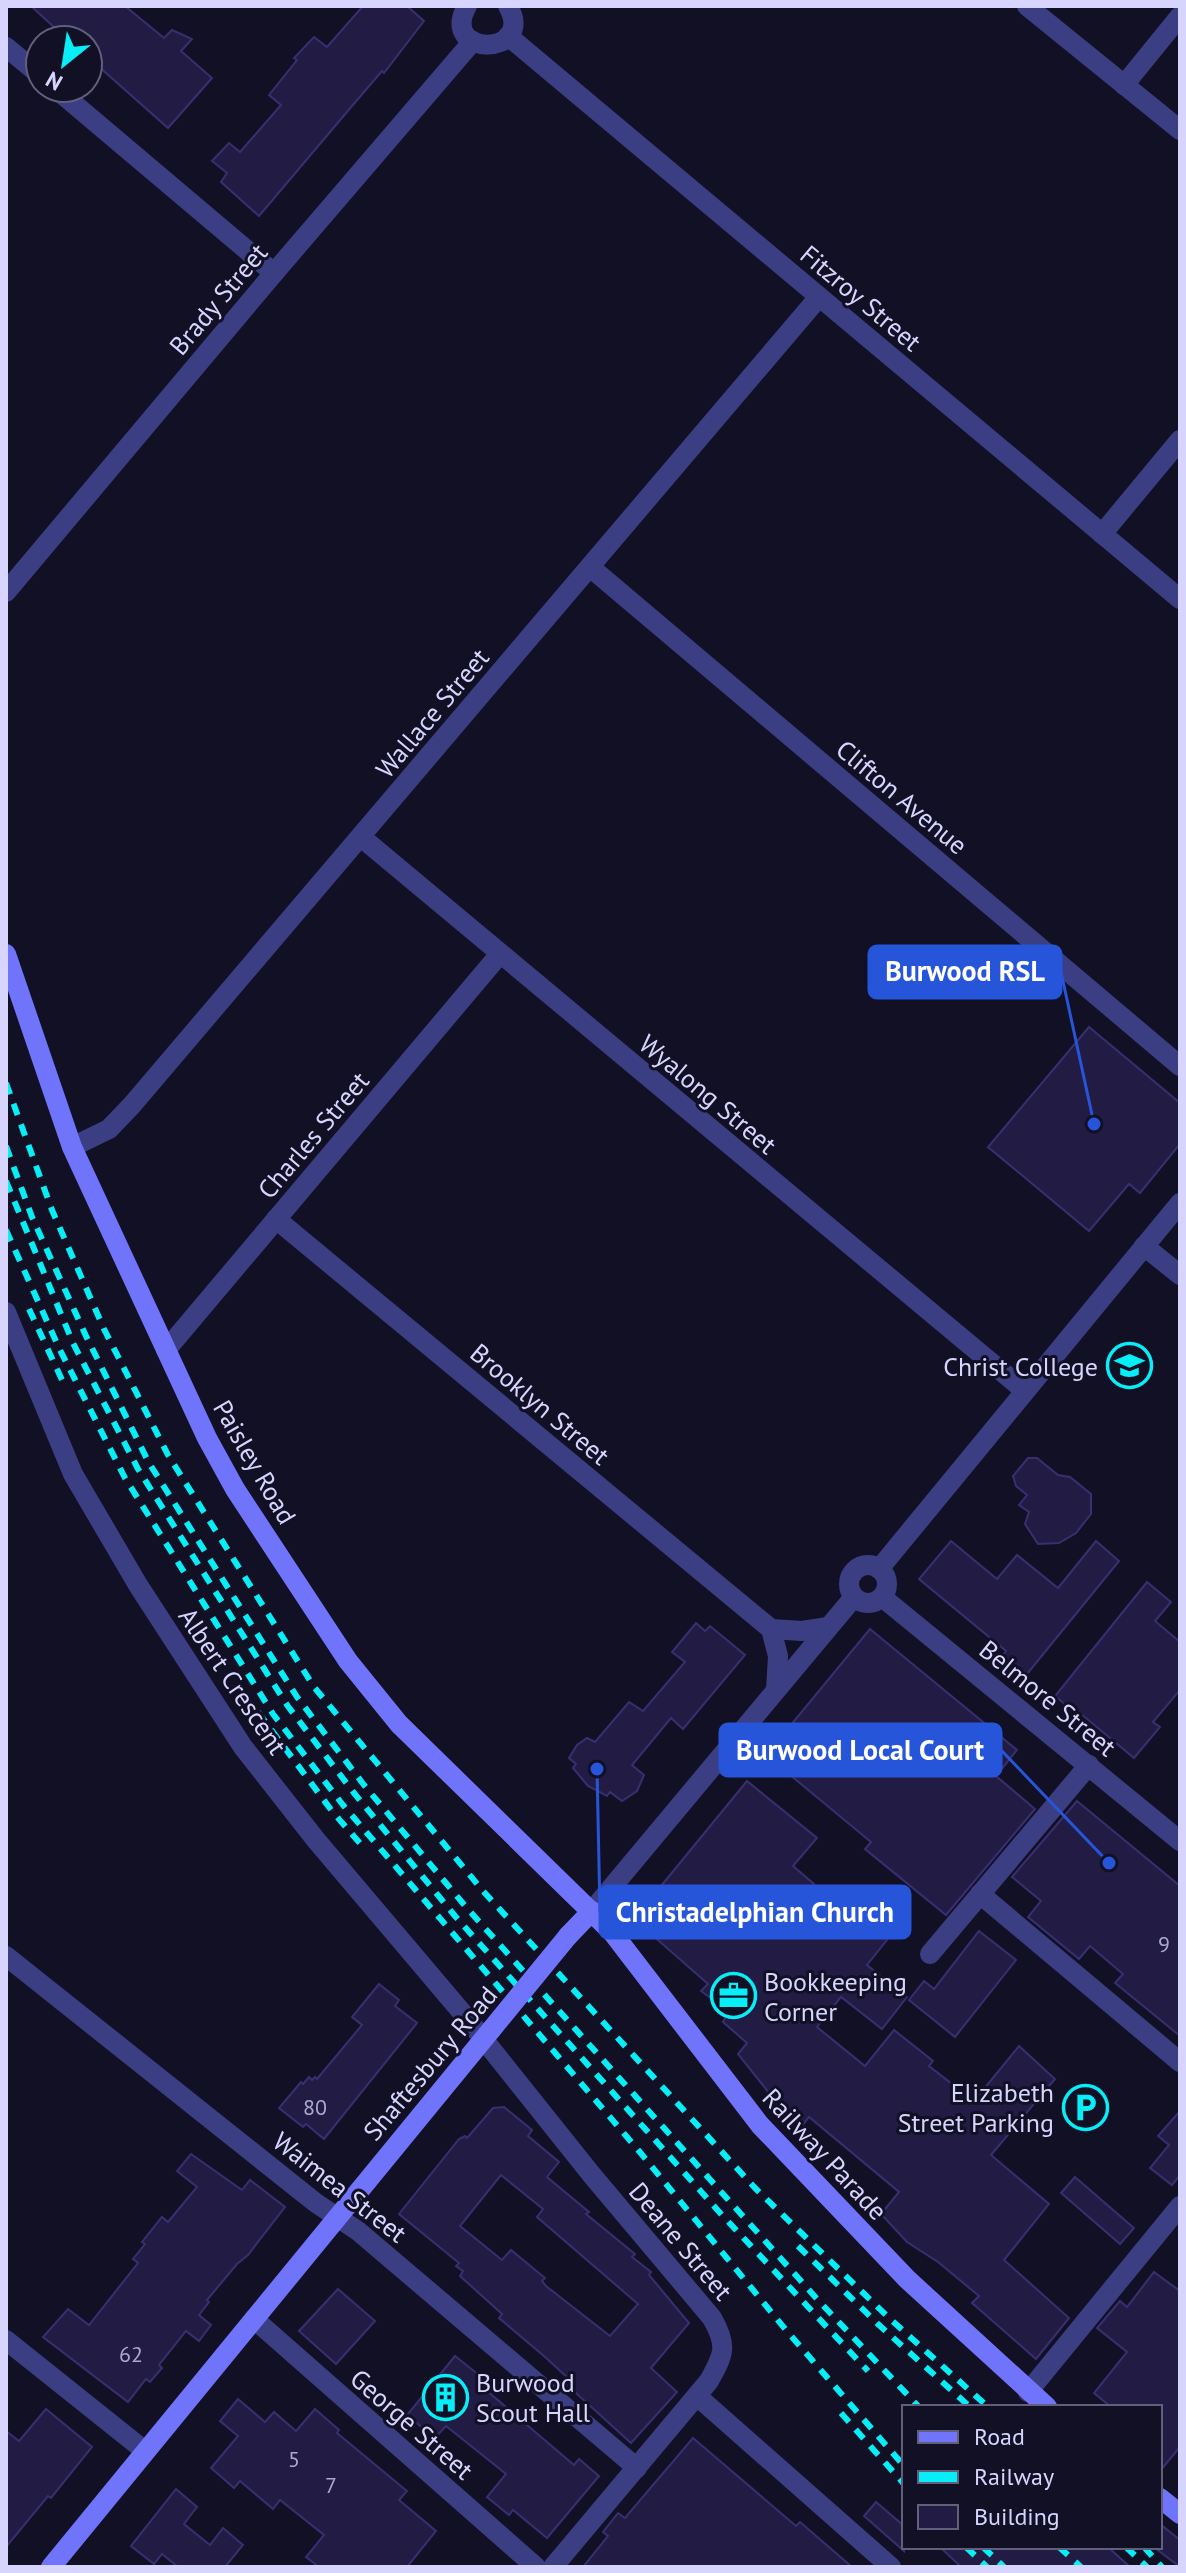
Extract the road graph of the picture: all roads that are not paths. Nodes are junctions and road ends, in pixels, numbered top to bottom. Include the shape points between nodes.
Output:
1 (467, 6) edge
2 (508, 6) edge
3 (1027, 6) edge
4 (1180, 16) edge
5 (508, 36) junction
6 (473, 41) junction
7 (6, 47) edge
8 (24, 62) edge
9 (1124, 85) junction
10 (74, 104) edge
11 (1180, 130) edge
12 (274, 273) junction
13 (819, 297) junction
14 (1180, 440) edge
15 (1102, 534) junction
16 (590, 567) junction
17 (6, 592) edge
18 (1180, 599) edge
19 (361, 837) junction
20 (6, 954) edge
21 (499, 955) junction
22 (1180, 1066) edge
23 (72, 1147) junction
24 (1180, 1203) edge
25 (276, 1219) junction
26 (1144, 1246) junction
27 (1180, 1275) edge
28 (6, 1312) edge
29 (166, 1350) junction
30 (1024, 1390) junction
31 (879, 1569) junction
32 (854, 1597) junction
33 (882, 1597) junction
34 (828, 1627) junction
35 (771, 1629) junction
36 (776, 1690) junction
37 (1089, 1765) junction
38 (1180, 1841) edge
39 (980, 1894) junction
40 (592, 1911) junction
41 (930, 1954) dead end
42 (6, 1956) edge
43 (487, 2034) junction
44 (1180, 2062) edge
45 (1180, 2206) edge
46 (337, 2216) junction
47 (254, 2319) junction
48 (6, 2340) edge
49 (1028, 2392) junction
50 (697, 2396) junction
51 (1044, 2405) edge
52 (145, 2451) junction
53 (637, 2468) junction
54 (1162, 2500) edge
55 (1180, 2514) edge
56 (51, 2567) edge
57 (536, 2567) edge
58 (553, 2567) edge
59 (891, 2567) edge

1 - 6 street via 463,28
2 - 5 street via 513,19
3 - 9 street
4 - 9 street
5 - 6 street via 495,45
5 - 13 street, Fitzroy Street
6 - 12 street, Brady Street
7 - 8 street
9 - 11 street
10 - 12 street
12 - 17 street, Brady Street
13 - 15 street, Fitzroy Street
13 - 16 street, Wallace Street
14 - 15 street
15 - 18 street, Fitzroy Street
16 - 19 street, Wallace Street
16 - 22 street, Clifton Avenue
19 - 21 street, Wyalong Street
19 - 23 street, Wallace Street via 132,1105 109,1129
20 - 23 main road, Paisley Road
21 - 25 street, Charles Street
21 - 30 street, Wyalong Street
23 - 29 main road, Paisley Road
24 - 26 street
25 - 29 street, Charles Street
25 - 35 street, Brooklyn Street
26 - 27 street
26 - 30 street
28 - 43 street, Albert Crescent via 73,1474 234,1735 316,1840
29 - 40 main road, Paisley Road via 235,1489 348,1661 399,1724
30 - 31 street
31 - 32 street via 864,1566 854,1572
31 - 33 street via 887,1585
32 - 33 street via 870,1603
32 - 34 street, Shaftesbury Road
33 - 37 street, Belmore Street
34 - 35 street
34 - 36 street, Shaftesbury Road
35 - 36 street via 778,1656
36 - 40 street, Shaftesbury Road
37 - 38 street, Belmore Street
37 - 39 street
39 - 41 street
39 - 44 street
40 - 43 main road, Shaftesbury Road, bridge
40 - 49 main road, Railway Parade via 760,2125 907,2279
42 - 46 street, Waimea Street
43 - 46 main road, Shaftesbury Road
43 - 50 street, Deane Street via 591,2174 712,2318 724,2349
45 - 49 street
46 - 47 main road, Shaftesbury Road
46 - 53 street, Waimea Street
47 - 52 main road, Shaftesbury Road
47 - 57 street, George Street
48 - 52 street
49 - 51 main road, Railway Parade
50 - 53 street
50 - 59 street
52 - 56 main road, Shaftesbury Road
53 - 58 street
54 - 55 main road

